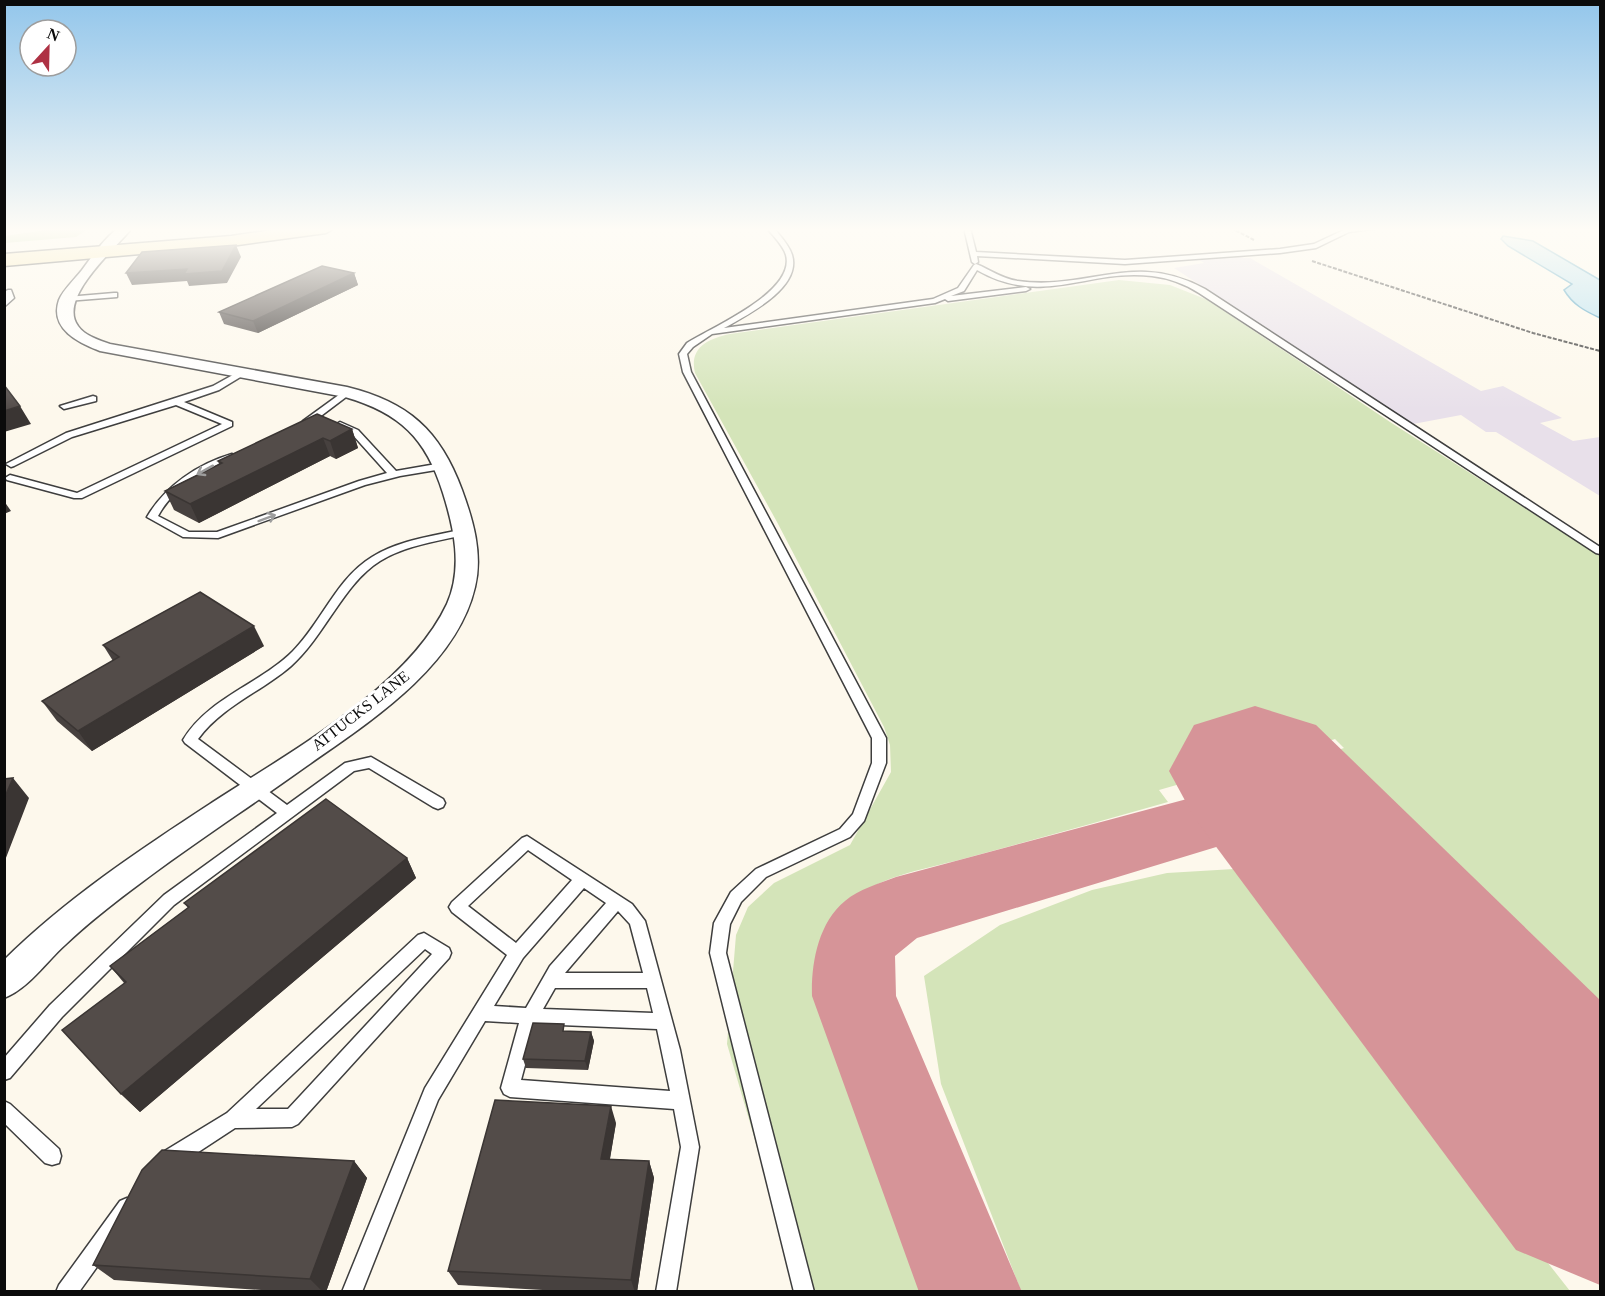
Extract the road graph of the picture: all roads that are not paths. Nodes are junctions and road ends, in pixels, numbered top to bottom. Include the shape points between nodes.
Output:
1 (74, 288) edge
2 (776, 288) edge
3 (961, 288) edge
4 (1029, 288) edge
5 (1195, 288) edge
6 (8, 292) dead end
7 (114, 295) dead end
8 (67, 298) junction
9 (935, 301) junction
10 (4, 305) edge
11 (710, 332) junction
12 (243, 373) junction
13 (347, 392) junction
14 (93, 399) dead end
15 (176, 402) junction
16 (64, 406) dead end
17 (317, 416) junction
18 (292, 429) edge
19 (240, 453) edge
20 (8, 464) edge
21 (442, 466) junction
22 (393, 474) junction
23 (7, 479) edge
24 (464, 532) junction
25 (1600, 551) edge
26 (255, 788) junction
27 (438, 803) dead end
28 (287, 813) junction
29 (583, 879) junction
30 (616, 902) junction
31 (517, 953) junction
32 (6, 980) edge
33 (550, 980) junction
34 (652, 981) junction
35 (481, 1014) junction
36 (530, 1016) junction
37 (663, 1021) junction
38 (4, 1072) edge
39 (681, 1101) junction
40 (4, 1110) edge
41 (233, 1119) junction
42 (52, 1156) dead end
43 (160, 1169) edge
44 (139, 1193) edge
45 (66, 1292) edge
46 (352, 1292) edge
47 (666, 1292) edge
48 (804, 1292) edge

1 - 8 street
2 - 11 lane
3 - 9 lane
4 - 9 lane
5 - 25 lane
6 - 10 lane via 10,298
7 - 8 lane
8 - 12 street, ATTUCKS LANE via 65,312 70,328 96,345
9 - 11 lane
11 - 48 lane via 683,354 687,372 879,738 879,762 859,816 845,833 761,873 736,897 722,923 718,953
12 - 13 street, ATTUCKS LANE
12 - 15 lane via 216,388
13 - 17 lane
13 - 21 street, ATTUCKS LANE via 374,399 405,415 429,440
14 - 16 lane
15 - 20 lane via 69,435
15 - 23 lane via 229,425 78,496
17 - 18 lane
17 - 22 lane via 355,432
19 -> 22 lane via 178,486 152,517 187,535 218,534
20 - 23 lane via 18,470
21 - 22 lane
21 - 24 street, ATTUCKS LANE
24 - 26 street, ATTUCKS LANE via 468,553 464,585 452,617 428,651 396,685 352,720
24 - 26 lane via 374,559 297,654 269,678 199,725 190,740
26 - 28 lane
26 - 32 street, ATTUCKS LANE via 76,915
27 - 28 lane via 371,762 350,767
28 - 38 lane via 169,900 56,1011
29 - 30 lane
29 - 31 lane
29 - 31 lane via 526,842 457,907
30 - 33 lane
30 - 34 lane via 637,921
31 - 35 lane
33 - 34 lane
33 - 36 lane
34 - 37 lane
35 - 36 lane
35 - 46 lane via 431,1094
36 - 37 lane
36 - 39 lane via 510,1088
37 - 39 lane
39 - 47 lane via 690,1148
40 - 42 lane
41 - 41 lane via 424,940 443,953 292,1118
41 - 43 lane
44 - 45 lane

